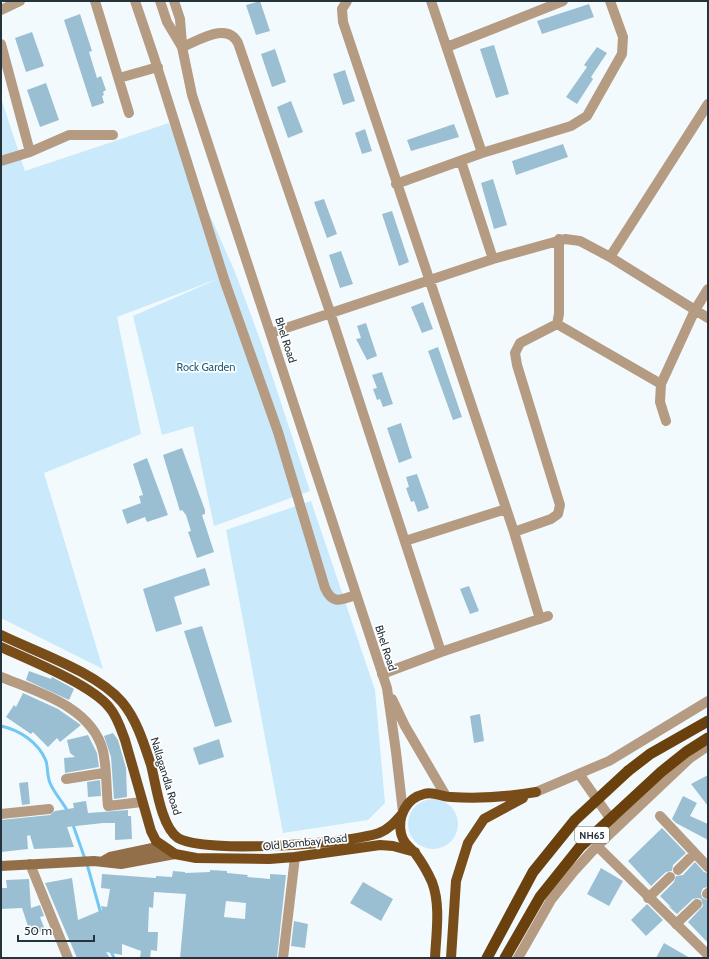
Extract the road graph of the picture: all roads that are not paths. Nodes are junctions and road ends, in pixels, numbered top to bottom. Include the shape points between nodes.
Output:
1 (20, 1) edge
2 (95, 1) edge
3 (135, 1) edge
4 (160, 1) edge
5 (174, 1) edge
6 (178, 1) edge
7 (347, 1) edge
8 (431, 1) edge
9 (563, 1) edge
10 (610, 1) edge
11 (1, 10) edge
12 (180, 19) junction
13 (1, 44) edge
14 (447, 46) junction
15 (182, 47) junction
16 (158, 67) junction
17 (119, 78) junction
18 (708, 104) edge
19 (129, 113) dead end
20 (113, 135) dead end
21 (30, 152) junction
22 (482, 153) junction
23 (1, 161) edge
24 (461, 161) junction
25 (396, 184) junction
26 (559, 239) junction
27 (610, 257) junction
28 (493, 259) junction
29 (428, 280) junction
30 (708, 289) edge
31 (695, 310) junction
32 (330, 312) junction
33 (708, 318) edge
34 (557, 324) junction
35 (271, 333) junction
36 (660, 384) junction
37 (666, 421) dead end
38 (506, 509) junction
39 (514, 532) junction
40 (405, 541) junction
41 (356, 595) junction
42 (1, 636) edge
43 (1, 647) edge
44 (441, 652) junction
45 (382, 674) junction
46 (1, 677) edge
47 (97, 680) junction
48 (387, 688) junction
49 (90, 691) junction
50 (708, 701) edge
51 (708, 721) edge
52 (708, 738) edge
53 (708, 746) edge
54 (104, 773) junction
55 (579, 774) junction
56 (66, 779) dead end
57 (536, 792) junction
58 (446, 796) junction
59 (142, 802) junction
60 (49, 809) dead end
61 (402, 813) junction
62 (1, 814) edge
63 (660, 816) dead end
64 (616, 828) junction
65 (193, 843) joint
66 (162, 846) junction
67 (597, 846) junction
68 (415, 852) junction
69 (695, 853) junction
70 (175, 854) junction
71 (295, 857) junction
72 (98, 861) junction
73 (30, 864) junction
74 (1, 866) edge
75 (708, 867) edge
76 (648, 898) junction
77 (697, 904) dead end
78 (676, 924) junction
79 (707, 951) edge
80 (68, 958) edge
81 (283, 958) edge
82 (435, 958) edge
83 (451, 958) edge
84 (487, 958) edge
85 (505, 958) edge
86 (518, 958) edge

1 - 11 street
2 - 17 street
3 - 16 street
4 - 15 street, Bhel Road via 167,22
5 - 12 street
6 - 12 street
7 - 25 street via 342,9 343,22
8 - 14 street
9 - 14 street
10 - 22 street via 623,36 622,54 586,116 571,126
12 - 15 street
13 - 21 street
14 - 22 street
15 - 32 street via 219,33 226,32 235,37
15 - 35 street, Bhel Road via 192,95
16 - 17 street
16 - 41 street via 225,282 278,432 325,588 333,599 339,600
17 - 19 street
18 - 27 street
20 - 21 street via 69,135
21 - 23 street
22 - 24 street
24 - 25 street
24 - 28 street
25 - 29 street
26 - 27 street via 580,241
26 - 28 street
26 - 34 street
27 - 31 street
28 - 29 street
29 - 32 street
29 - 38 street
30 - 31 street
31 - 33 street
31 - 36 street
32 - 35 street
32 - 40 street
34 - 36 street
34 - 39 street via 520,343 515,353 560,505 558,514 552,519
35 - 41 street, Bhel Road
36 - 37 street via 660,402
38 - 39 street
38 - 40 street
39 - 44 street via 544,618
40 - 44 street
41 - 45 street, Bhel Road
42 - 47 main road, Nallagandla Road
43 - 49 main road
44 - 45 street
45 - 48 street, Bhel Road
46 - 54 street via 65,704 92,728 102,751
47 - 49 main road
47 - 65 main road, Nallagandla Road via 122,703 132,717 142,738 163,816 177,838
48 - 58 street via 405,726
48 - 61 street
49 - 59 main road via 109,707 120,727
50 - 55 street via 609,761
51 - 84 highway, NH65, bridge via 650,754 575,820 533,872
52 - 85 highway, NH65, bridge via 661,772 584,843 540,897
53 - 64 street via 690,758
54 - 56 street
54 - 59 street via 108,806
55 - 57 street
55 - 64 street
57 - 58 main road, Old Bombay Road via 482,798
57 - 83 main road via 484,819 468,843 456,881
58 - 61 main road, Old Bombay Road via 424,794 411,800
59 - 66 main road via 151,831
60 - 62 street
61 - 65 main road, Old Bombay Road via 392,826 367,837 292,845 210,846
61 - 68 main road via 400,831 408,847
63 - 69 street
64 - 67 street
66 - 70 main road
66 - 72 main road
67 - 76 street
67 - 86 street via 551,900
68 - 71 main road, Old Bombay Road via 380,845
68 - 82 main road via 432,882 435,893
69 - 75 street
69 - 76 street
70 - 71 main road, Old Bombay Road via 196,858
70 - 72 main road via 121,864
71 - 81 street
72 - 73 main road
73 - 74 main road
73 - 80 street
76 - 78 street
77 - 78 street
78 - 79 street

